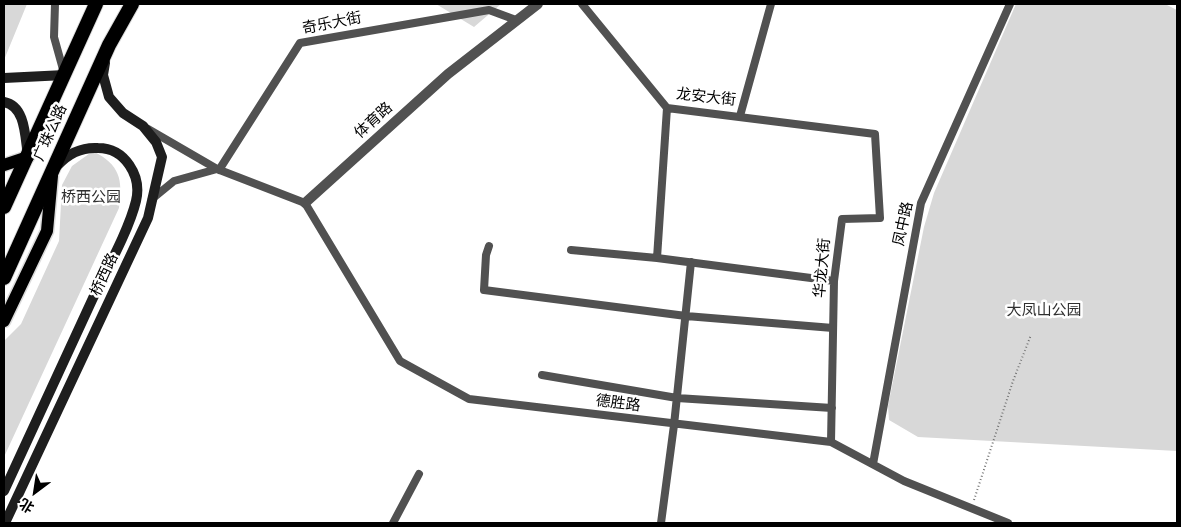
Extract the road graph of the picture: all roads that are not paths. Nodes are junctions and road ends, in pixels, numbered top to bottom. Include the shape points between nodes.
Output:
1 (55, 4) edge
2 (96, 4) edge
3 (132, 4) edge
4 (538, 4) edge
5 (582, 4) edge
6 (771, 4) edge
7 (1010, 4) edge
8 (516, 20) junction
9 (109, 45) junction
10 (65, 75) junction
11 (4, 78) edge
12 (4, 102) edge
13 (667, 108) junction
14 (740, 116) junction
15 (143, 126) junction
16 (875, 134) joint
17 (28, 157) junction
18 (4, 165) edge
19 (218, 170) junction
20 (52, 172) junction
21 (152, 200) junction
22 (305, 202) junction
23 (4, 207) edge
24 (489, 246) dead end
25 (571, 250) dead end
26 (657, 258) junction
27 (691, 262) junction
28 (4, 278) edge
29 (834, 281) junction
30 (686, 316) junction
31 (4, 320) edge
32 (833, 328) junction
33 (542, 375) dead end
34 (677, 398) junction
35 (832, 408) junction
36 (674, 425) junction
37 (831, 442) junction
38 (873, 464) junction
39 (418, 474) dead end
40 (4, 491) edge
41 (7, 520) edge
42 (393, 523) edge
43 (661, 523) edge
44 (1008, 523) edge

1 - 10 street via 54,37
2 - 10 highway, 广珠公路
3 - 9 highway, 广珠公路
4 - 8 street, 体育路
5 - 13 street, 龙安大街
6 - 14 street
7 - 38 street, 凤中路 via 921,204
8 - 19 street, 奇乐大街 via 489,10 300,43
8 - 22 street, 体育路 via 448,74
9 - 15 main road, 桥西路 via 102,75 109,97 123,113
9 - 20 highway, 广珠公路
10 - 11 main road
10 - 17 highway, 广珠公路
12 - 17 main road via 10,103 21,114
13 - 14 street, 龙安大街
13 - 26 street
14 - 16 street, 龙安大街
15 - 19 street
15 - 21 main road, 桥西路 via 156,142 162,157
16 - 29 street, 华龙大街 via 880,218 842,219
17 - 18 main road
17 - 23 highway, 广珠公路
19 - 21 street via 174,180
19 - 22 street
20 - 28 highway, 广珠公路
20 - 31 main road via 47,231
20 - 40 main road, 桥西路 via 67,155 85,149 111,150 120,154 133,170 136,200
21 - 41 main road, 桥西路 via 148,218
22 - 36 street, 德胜路 via 400,361 469,399
24 - 30 street via 484,290
25 - 26 street
26 - 27 street
27 - 29 street
27 - 30 street
29 - 32 street, 华龙大街
30 - 32 street
30 - 34 street
32 - 35 street, 华龙大街
33 - 34 street
34 - 35 street
34 - 36 street
35 - 37 street, 华龙大街
36 - 37 street, 德胜路
36 - 43 street
37 - 38 street, 德胜路
38 - 44 street, 德胜路 via 904,481
39 - 42 street

